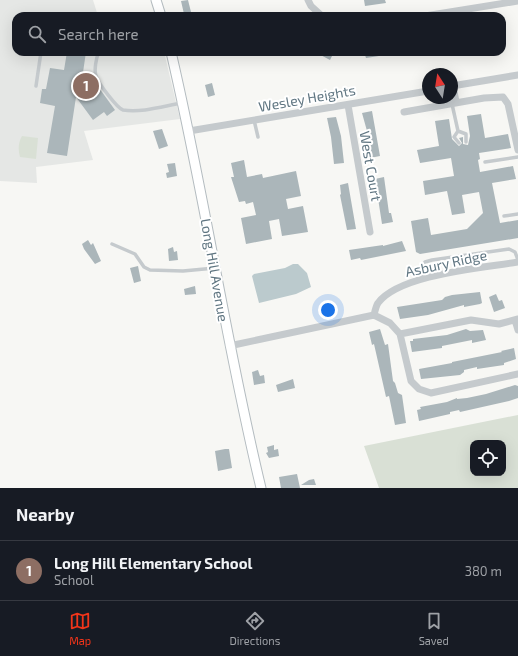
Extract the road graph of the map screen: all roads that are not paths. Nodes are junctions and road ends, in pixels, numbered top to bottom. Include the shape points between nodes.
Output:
1 (156, 0) edge
2 (308, 0) edge
3 (518, 1) edge
4 (160, 12) edge
5 (318, 12) edge
6 (450, 12) edge
7 (40, 56) edge
8 (97, 56) edge
9 (172, 56) edge
10 (518, 75) edge
11 (458, 85) edge
12 (36, 86) dead end
13 (422, 92) edge
14 (458, 102) edge
15 (182, 103) junction
16 (448, 104) edge
17 (454, 104) edge
18 (348, 105) junction
19 (404, 112) dead end
20 (254, 120) junction
21 (189, 131) junction
22 (458, 131) junction
23 (258, 137) dead end
24 (466, 142) dead end
25 (459, 143) dead end
26 (518, 150) edge
27 (518, 157) edge
28 (485, 162) dead end
29 (518, 214) edge
30 (504, 216) dead end
31 (370, 232) dead end
32 (112, 244) dead end
33 (518, 261) edge
34 (214, 268) junction
35 (422, 280) junction
36 (374, 315) junction
37 (517, 320) edge
38 (518, 330) edge
39 (400, 334) junction
40 (229, 346) junction
41 (518, 374) edge
42 (261, 488) edge

1 - 4 street
2 - 5 street
3 - 6 street
7 - 12 lane
8 - 15 lane via 95,75 122,110 145,110
9 - 15 street, Long Hill Avenue
10 - 11 street
13 - 18 street, Wesley Heights
14 - 26 street via 503,97 508,104
15 - 21 street, Long Hill Avenue
16 - 19 street
17 - 22 lane
18 - 20 street, Wesley Heights
18 - 31 street, West Court
20 - 21 street, Wesley Heights
20 - 23 lane
21 - 34 street, Long Hill Avenue
22 - 24 lane via 466,134
22 - 25 lane via 454,138
27 - 28 lane
29 - 30 lane
32 - 34 lane via 134,254 144,267 150,270 183,271
33 - 35 street, Asbury Ridge
33 - 35 lane via 515,252 509,249 432,260 422,266
34 - 40 street, Long Hill Avenue
35 - 36 street, Asbury Ridge via 392,290 378,304
36 - 39 street via 390,323
36 - 40 street
37 - 38 street
37 - 39 street via 499,324 472,320
39 - 41 street via 411,381 419,389 431,393
40 - 42 street, Long Hill Avenue

